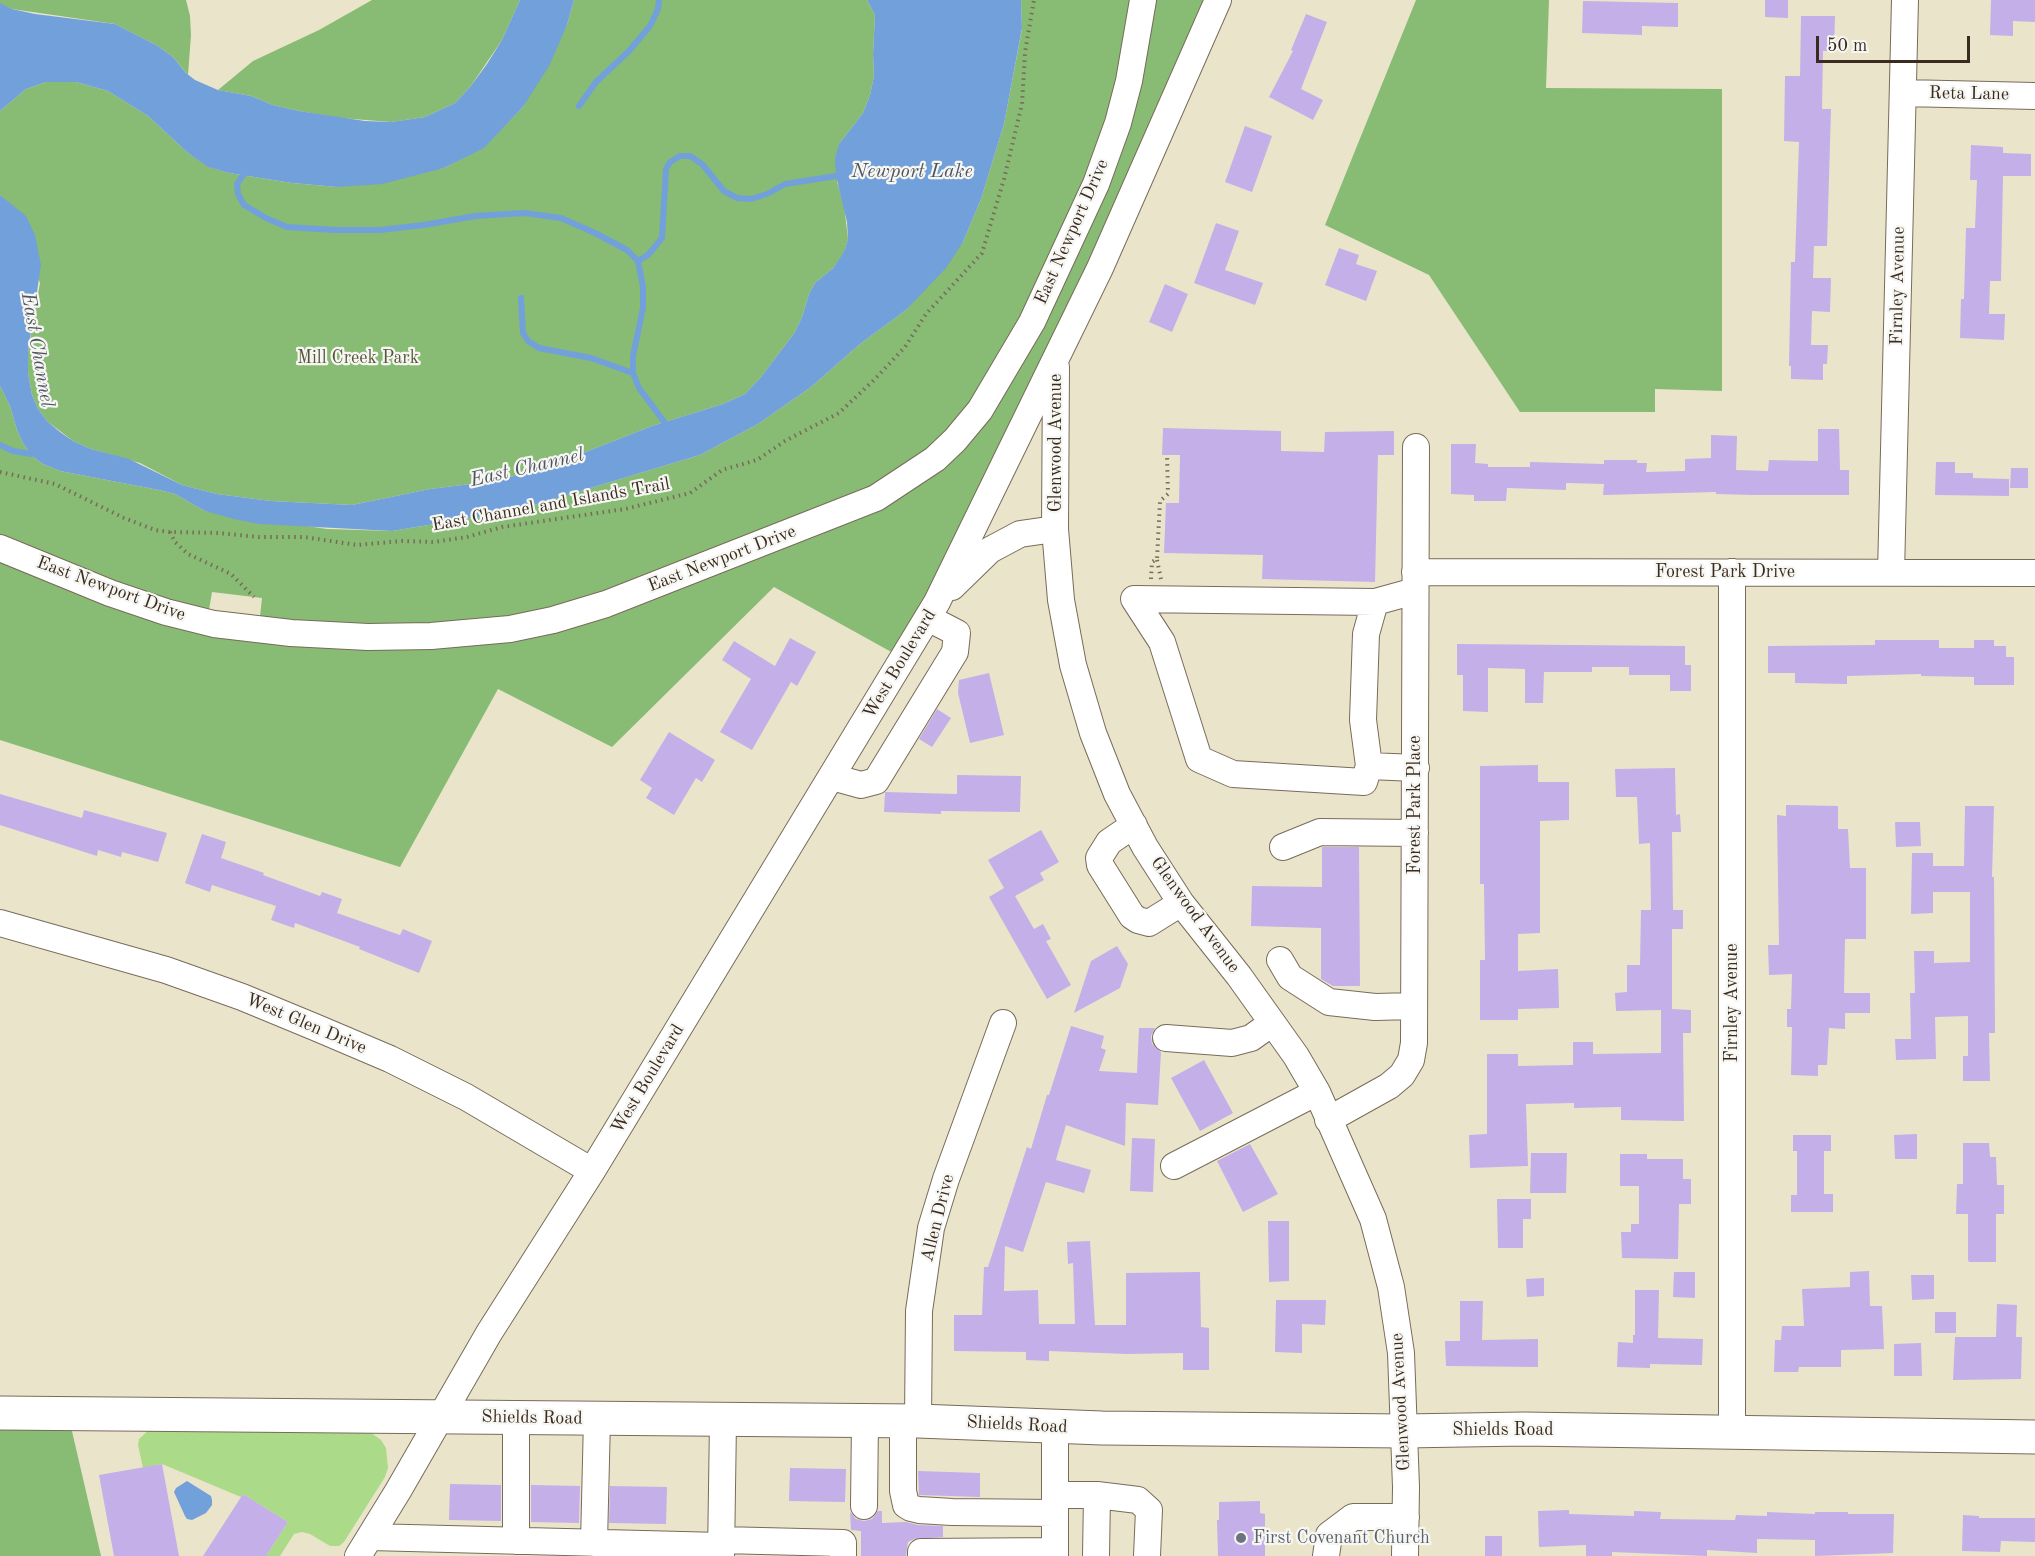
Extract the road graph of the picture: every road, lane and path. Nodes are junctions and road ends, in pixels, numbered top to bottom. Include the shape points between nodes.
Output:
1 (1034, 0) edge
2 (1143, 0) edge
3 (1218, 0) edge
4 (1905, 0) edge
5 (1903, 93) junction
6 (2035, 96) edge
7 (1056, 360) junction
8 (1416, 447) dead end
9 (1167, 454) dead end
10 (0, 471) edge
11 (1055, 529) junction
12 (170, 532) junction
13 (0, 548) edge
14 (1157, 560) junction
15 (1732, 572) junction
16 (1892, 573) junction
17 (2035, 573) edge
18 (1161, 577) dead end
19 (1415, 581) junction
20 (1151, 583) dead end
21 (254, 597) dead end
22 (1375, 602) junction
23 (932, 610) junction
24 (899, 667) junction
25 (932, 688) junction
26 (1369, 766) junction
27 (1416, 768) junction
28 (832, 777) junction
29 (1134, 825) junction
30 (1415, 833) junction
31 (1283, 847) dead end
32 (1181, 903) junction
33 (0, 923) edge
34 (1280, 960) dead end
35 (1414, 1006) junction
36 (1003, 1023) dead end
37 (1272, 1023) junction
38 (1166, 1038) dead end
39 (1317, 1092) junction
40 (1328, 1120) junction
41 (1174, 1166) dead end
42 (592, 1171) junction
43 (0, 1413) edge
44 (441, 1416) junction
45 (516, 1418) junction
46 (597, 1419) junction
47 (723, 1421) junction
48 (865, 1421) junction
49 (911, 1421) junction
50 (1055, 1427) junction
51 (1404, 1431) junction
52 (1732, 1433) junction
53 (2035, 1437) edge
54 (1097, 1495) junction
55 (1055, 1504) junction
56 (864, 1506) dead end
57 (1406, 1517) junction
58 (516, 1541) junction
59 (594, 1543) junction
60 (364, 1546) edge
61 (721, 1547) edge
62 (1055, 1554) edge
63 (843, 1556) edge
64 (921, 1556) edge
65 (1096, 1556) edge
66 (1147, 1556) edge
67 (1326, 1556) edge
68 (1406, 1556) edge

1 - 12 path, East Channel and Islands Trail via 1022,104 982,253 926,314 905,348 839,413 757,460 722,470 690,493 625,509 502,527 434,542 357,545 304,537
2 - 13 street, East Newport Drive via 1130,81 1114,133 1096,184 1032,322 980,410 955,440 935,459 876,498 606,604 510,629 431,636 291,633 214,624 111,593
3 - 7 street, Glenwood Avenue
4 - 5 street, Firnley Avenue
5 - 6 street, Reta Lane
5 - 16 street, Firnley Avenue
7 - 11 street, Glenwood Avenue
7 - 23 street, West Boulevard
8 - 19 street, Forest Park Place
9 - 14 path via 1168,494 1160,501
10 - 12 path, East Channel and Islands Trail via 55,484 124,518
11 - 23 street, West Boulevard via 1020,534 990,550
11 - 29 street, Glenwood Avenue via 1061,600 1073,666 1093,733
12 - 21 path via 188,554 220,568
14 - 18 path
14 - 20 path via 1152,562
15 - 16 street, Forest Park Drive
15 - 19 street, Forest Park Drive
15 - 52 street, Firnley Avenue
16 - 17 street, Forest Park Drive
19 - 22 street, Forest Park Drive
19 - 27 street, Forest Park Place
22 - 26 street via 1366,634 1363,720
22 - 26 street, Forest Park Drive via 1134,599 1162,642 1199,759 1233,774 1364,782
23 - 24 street, West Boulevard
23 - 25 street via 957,633 955,652
24 - 25 street
24 - 28 street, West Boulevard
25 - 28 street via 876,781 861,784
26 - 27 street
27 - 30 street, Forest Park Place
28 - 42 street, West Boulevard
29 - 32 street, Glenwood Avenue
29 - 32 street via 1109,842 1099,858 1100,865 1137,920 1149,923
30 - 31 street via 1320,832
30 - 35 street, Forest Park Place
32 - 37 street, Glenwood Avenue
33 - 42 street, West Glen Drive via 166,970 317,1028 466,1097
34 - 35 street via 1290,977 1329,1002
35 - 40 street, Forest Park Place via 1414,1043 1411,1060 1402,1075
36 - 49 street, Allen Drive via 931,1228 919,1311
37 - 38 street via 1251,1038 1232,1043
37 - 39 street, Glenwood Avenue
39 - 40 street, Glenwood Avenue
39 - 41 street
40 - 51 street, Glenwood Avenue via 1373,1219 1391,1287 1401,1353
42 - 44 street, West Boulevard
43 - 44 main road, Shields Road
44 - 45 main road, Shields Road
44 - 60 street, West Boulevard
45 - 46 main road, Shields Road
45 - 58 street
46 - 47 main road, Shields Road
46 - 59 street
47 - 48 main road, Shields Road
47 - 61 street
48 - 49 main road, Shields Road
48 - 56 street
49 - 50 main road, Shields Road
49 - 55 street, Allen Drive via 903,1491 911,1508 952,1512
50 - 51 main road, Shields Road
50 - 55 street
51 - 52 main road, Shields Road
51 - 57 street, Glenwood Avenue
52 - 53 main road, Shields Road
54 - 55 street
54 - 65 street
54 - 66 street via 1138,1500 1149,1510
55 - 62 street
57 - 67 street via 1353,1517 1329,1535
57 - 68 street, Glenwood Avenue
58 - 59 street
58 - 60 street
59 - 61 street
61 - 63 street via 843,1543
62 - 64 street via 921,1552

